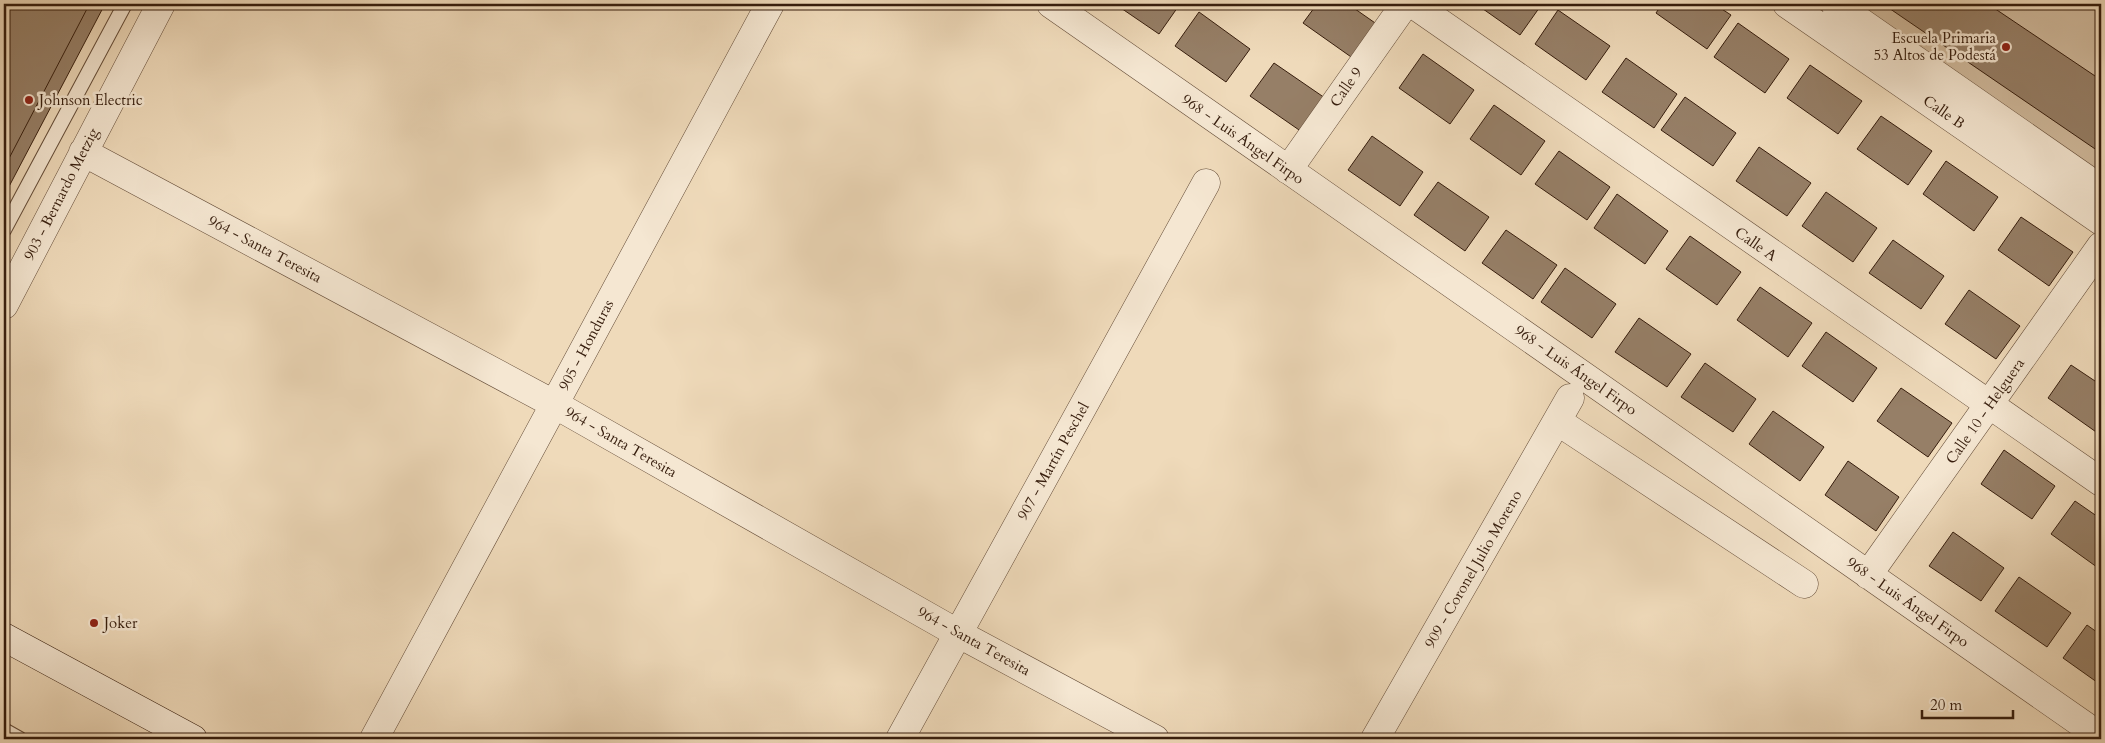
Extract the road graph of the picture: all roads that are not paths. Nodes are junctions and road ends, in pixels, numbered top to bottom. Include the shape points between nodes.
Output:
1 (125, 4) edge
2 (160, 4) edge
3 (770, 4) edge
4 (1050, 4) edge
5 (1404, 4) edge
6 (1413, 4) edge
7 (1786, 4) edge
8 (1835, 4) edge
9 (83, 152) junction
10 (1288, 170) junction
11 (1206, 183) dead end
12 (2101, 189) edge
13 (2101, 221) edge
14 (4, 230) edge
15 (2101, 246) edge
16 (4, 305) edge
17 (554, 404) junction
18 (1989, 406) junction
19 (2101, 482) edge
20 (1868, 575) junction
21 (1804, 584) dead end
22 (959, 634) junction
23 (4, 637) edge
24 (4, 730) edge
25 (2101, 737) edge
26 (20, 739) edge
27 (193, 739) edge
28 (374, 739) edge
29 (900, 739) edge
30 (1154, 739) edge
31 (1375, 739) edge

1 - 14 lane
2 - 9 street, 903 - Bernardo Metzig
3 - 17 street, 905 - Honduras
4 - 10 street, 968 - Luis Ángel Firpo
5 - 10 street, Calle 9
6 - 18 street, Calle A
7 - 13 street, Calle B
8 - 12 street, Calle B
9 - 16 street, 903 - Bernardo Metzig
9 - 17 street, 964 - Santa Teresita
10 - 20 street, 968 - Luis Ángel Firpo
11 - 22 street, 907 - Martín Peschel
15 - 18 street, Calle 10 - Helguera
17 - 22 street, 964 - Santa Teresita
17 - 28 street, 905 - Honduras
18 - 19 street, Calle A
18 - 20 street, Calle 10 - Helguera
20 - 25 street, 968 - Luis Ángel Firpo
21 - 31 street, 909 - Coronel Julio Moreno via 1564,410
22 - 29 street, 907 - Martín Peschel
22 - 30 street, 964 - Santa Teresita
23 - 27 street
24 - 26 lane

